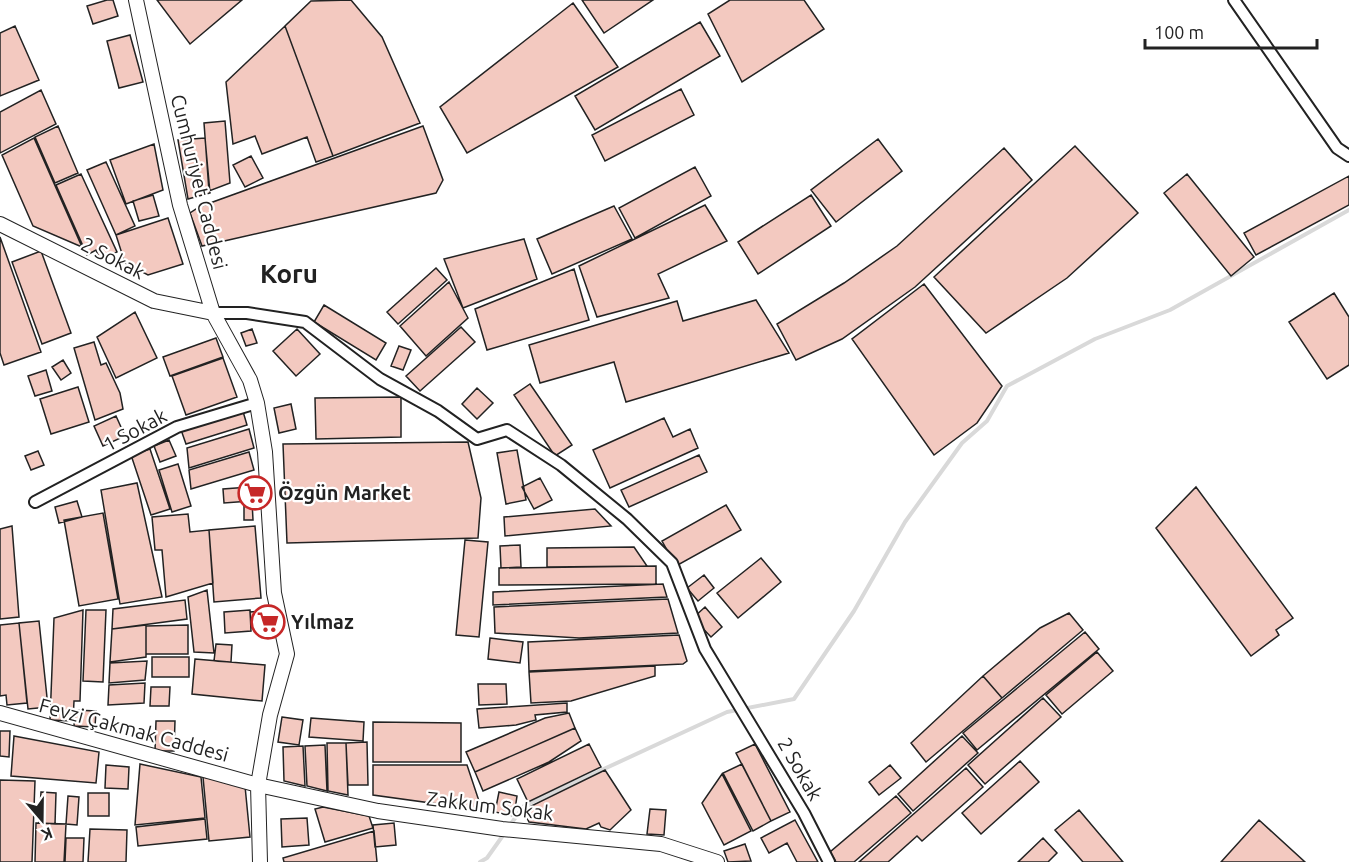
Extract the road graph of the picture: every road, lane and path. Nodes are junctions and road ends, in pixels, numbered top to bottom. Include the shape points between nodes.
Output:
1 (135, 0) edge
2 (1234, 0) edge
3 (1349, 156) edge
4 (0, 224) edge
5 (213, 313) junction
6 (257, 403) junction
7 (35, 502) dead end
8 (0, 713) edge
9 (258, 784) junction
10 (260, 862) edge
11 (717, 862) edge
12 (829, 862) edge

1 - 5 street, Cumhuriyet Caddesi via 180,205
2 - 3 street via 1337,148
4 - 5 street, 2 Sokak via 154,301
5 - 6 street, Cumhuriyet Caddesi via 250,380
5 - 12 street, 2 Sokak via 247,313 305,322 380,379 438,411 477,439 507,430 561,465 627,519 672,563 705,649
6 - 7 street, 1 Sokak via 177,428
6 - 9 street, Cumhuriyet Caddesi via 265,452 274,593 287,654 270,715
8 - 9 street, Fevzi Çakmak Caddesi
9 - 10 street, Cumhuriyet Caddesi
9 - 11 street, Zakkum Sokak via 378,811 502,829 661,843

